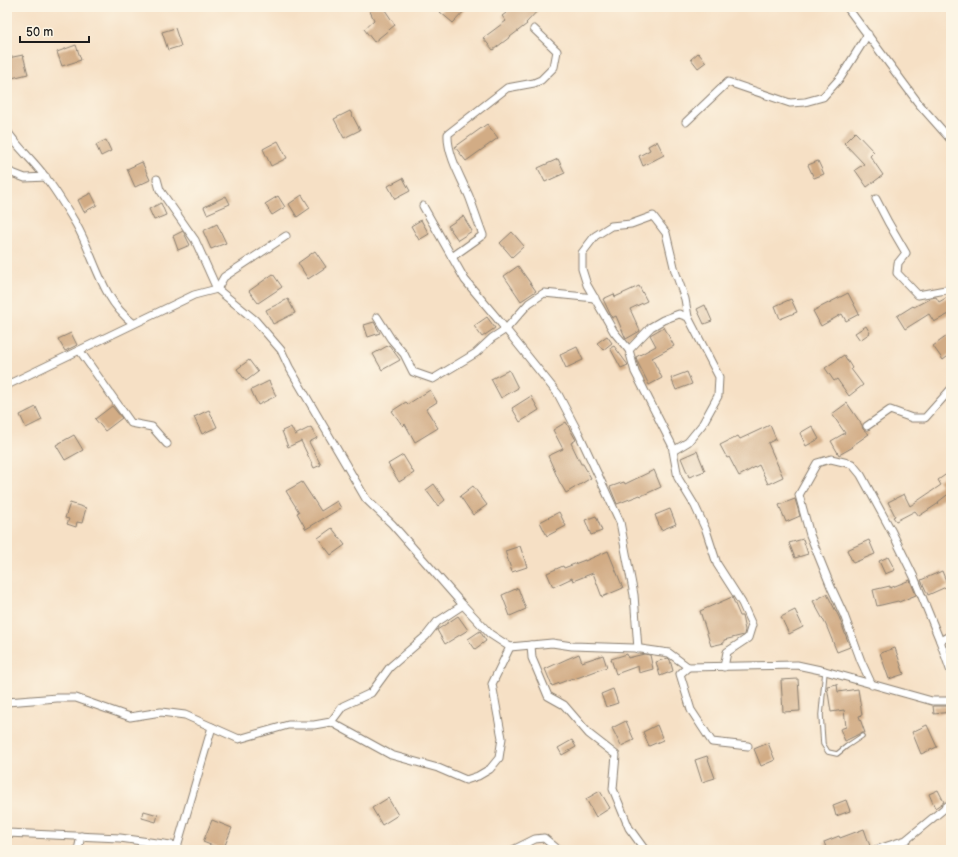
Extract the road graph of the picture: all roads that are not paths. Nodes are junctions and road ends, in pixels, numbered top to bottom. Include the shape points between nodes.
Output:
1 (847, 7) edge
2 (534, 29) dead end
3 (868, 34) junction
4 (686, 122) dead end
5 (7, 131) edge
6 (951, 140) edge
7 (7, 171) edge
8 (46, 178) junction
9 (157, 179) dead end
10 (876, 199) dead end
11 (423, 206) dead end
12 (286, 236) dead end
13 (452, 257) junction
14 (217, 289) junction
15 (951, 289) edge
16 (595, 298) junction
17 (377, 317) dead end
18 (688, 317) junction
19 (134, 323) junction
20 (506, 329) junction
21 (629, 350) junction
22 (80, 351) junction
23 (7, 386) edge
24 (951, 389) edge
25 (867, 426) dead end
26 (167, 444) dead end
27 (673, 451) junction
28 (463, 605) junction
29 (951, 635) edge
30 (940, 641) junction
31 (531, 645) junction
32 (510, 647) junction
33 (638, 649) junction
34 (688, 667) junction
35 (724, 667) junction
36 (825, 671) junction
37 (951, 672) edge
38 (872, 684) junction
39 (951, 701) edge
40 (7, 702) edge
41 (331, 722) junction
42 (212, 727) junction
43 (862, 736) dead end
44 (748, 746) dead end
45 (950, 805) edge
46 (7, 833) edge
47 (81, 836) junction
48 (177, 848) edge
49 (78, 850) edge
50 (513, 850) edge
51 (558, 850) edge
52 (645, 850) edge
53 (875, 850) edge

1 - 3 street
2 - 13 street via 557,51 554,67 541,80 506,88 448,134 448,143 482,235
3 - 4 street via 841,77 823,97 790,103 728,82
3 - 6 street via 919,104
5 - 8 street
7 - 8 street via 25,178
8 - 19 street via 77,225 114,305
9 - 14 street via 160,190 195,240
10 - 15 street via 906,253 898,263 897,273 918,295
11 - 13 street
12 - 14 street via 224,277
13 - 20 street via 465,280
14 - 19 street via 194,295
14 - 28 street via 255,320 281,350 366,499 392,524
16 - 18 street via 582,270 582,253 595,236 611,226 631,224 653,216 666,233
16 - 20 street via 544,293 529,303
16 - 21 street via 614,332
17 - 20 street via 404,354 413,372 433,379 476,353
18 - 21 street via 679,314 657,323
18 - 27 street via 719,377 718,396 702,425 688,442
19 - 22 street
20 - 33 street via 558,394 580,434 620,522 634,595
21 - 27 street via 635,372
22 - 23 street
22 - 26 street via 131,423 152,427
24 - 25 street via 925,418 912,418 890,410
27 - 35 street via 678,478 706,530 717,564 742,603 752,626 748,638 727,652
28 - 32 street via 490,634
28 - 41 street via 437,622 426,636 390,667 371,693 343,706
29 - 30 street
30 - 37 street
30 - 38 street via 914,577 861,475 852,464 831,459 817,463 800,495 810,534 830,587
31 - 32 street
31 - 33 street via 552,643
31 - 52 street via 532,658 548,696 564,705 589,734 616,755 613,789 629,828
32 - 41 street via 492,684 502,738 499,758 490,769 478,776 466,780 438,768 391,755
33 - 34 street via 669,653
34 - 35 street
34 - 44 street via 680,674 691,710 712,742
35 - 36 street via 798,665
36 - 38 street
36 - 43 lane via 821,715 823,744 828,752 837,754
38 - 39 street via 932,701
40 - 42 street via 76,698 130,717 161,712 185,715
41 - 42 street via 288,725 239,739
42 - 48 street
45 - 53 street via 906,840
46 - 47 street
47 - 48 street via 120,838
47 - 49 street
50 - 51 street via 535,839 544,838

